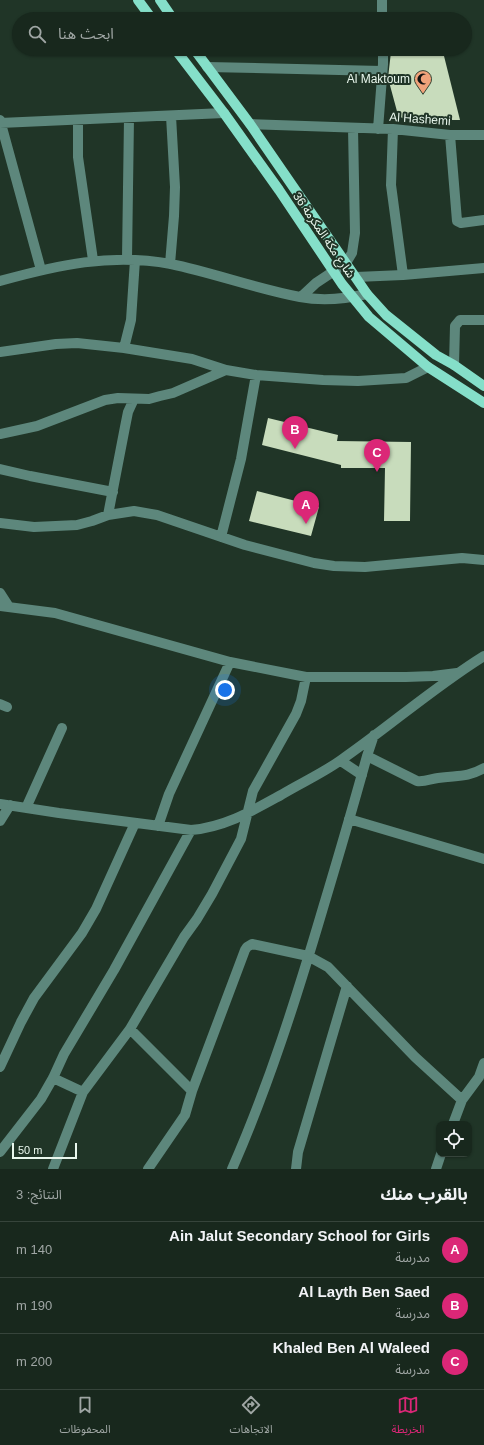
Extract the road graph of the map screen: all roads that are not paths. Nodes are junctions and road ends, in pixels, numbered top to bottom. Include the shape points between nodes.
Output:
1 (138, 0) edge
2 (160, 0) edge
3 (382, 0) edge
4 (147, 12) edge
5 (168, 12) edge
6 (382, 12) edge
7 (180, 56) edge
8 (199, 56) edge
9 (383, 56) edge
10 (207, 67) junction
11 (382, 71) junction
12 (224, 113) junction
13 (171, 116) junction
14 (129, 118) junction
15 (78, 120) junction
16 (1, 122) edge
17 (250, 124) junction
18 (353, 128) junction
19 (378, 129) junction
20 (393, 129) junction
21 (450, 135) junction
22 (484, 135) edge
23 (484, 220) edge
24 (93, 260) junction
25 (131, 260) junction
26 (346, 263) junction
27 (170, 264) junction
28 (484, 268) edge
29 (41, 270) junction
30 (333, 272) junction
31 (403, 275) junction
32 (356, 277) junction
33 (0, 281) edge
34 (367, 294) junction
35 (301, 297) junction
36 (352, 297) junction
37 (484, 320) edge
38 (124, 348) junction
39 (0, 352) edge
40 (454, 365) junction
41 (428, 368) junction
42 (226, 370) junction
43 (256, 374) junction
44 (484, 386) edge
45 (134, 399) junction
46 (484, 403) edge
47 (0, 434) edge
48 (0, 469) edge
49 (113, 492) junction
50 (108, 515) junction
51 (0, 523) edge
52 (221, 537) junction
53 (484, 560) edge
54 (0, 593) edge
55 (4, 606) edge
56 (484, 656) edge
57 (230, 662) junction
58 (458, 672) junction
59 (306, 677) junction
60 (62, 728) dead end
61 (374, 735) junction
62 (367, 756) junction
63 (341, 761) junction
64 (484, 768) edge
65 (362, 774) junction
66 (5, 804) edge
67 (26, 808) junction
68 (248, 814) junction
69 (349, 819) junction
70 (0, 820) edge
71 (135, 823) junction
72 (158, 826) junction
73 (191, 830) junction
74 (484, 859) edge
75 (308, 956) junction
76 (347, 986) junction
77 (130, 1029) junction
78 (484, 1063) edge
79 (0, 1066) edge
80 (53, 1078) junction
81 (192, 1091) junction
82 (83, 1092) junction
83 (462, 1100) junction
84 (454, 1121) edge
85 (0, 1152) edge
86 (440, 1157) edge
87 (53, 1169) edge
88 (148, 1169) edge
89 (232, 1169) edge
90 (296, 1169) edge
91 (436, 1169) edge

1 - 4 main road
2 - 5 main road
3 - 6 street
7 - 12 main road, شارع مكة المكرمة 36
8 - 10 main road, شارع مكة المكرمة 36
9 - 11 street
10 - 11 street
10 - 17 main road, شارع مكة المكرمة 36
11 - 19 street
12 - 13 street
12 - 30 main road, شارع مكة المكرمة 36
13 - 14 street
13 - 27 street via 175,187
14 - 15 street
14 - 25 street
15 - 16 street
15 - 24 street via 78,157
16 - 29 street
17 - 18 street, Al Hashemi
17 - 26 main road, شارع مكة المكرمة 36
18 - 19 street, Al Hashemi
18 - 26 street via 355,233 352,253
19 - 20 street, Al Hashemi
20 - 21 street, Al Hashemi
20 - 31 street via 391,185
21 - 22 street, Al Hashemi
21 - 23 street via 457,221 461,223
24 - 25 street
24 - 29 street
25 - 27 street
25 - 38 street via 131,320
26 - 30 street
26 - 32 main road, شارع مكة المكرمة 36
27 - 35 street
28 - 31 street
29 - 33 street
30 - 35 street
30 - 36 main road, شارع مكة المكرمة 36
31 - 32 street
32 - 34 main road, شارع مكة المكرمة 36
34 - 36 street
34 - 40 main road, شارع مكة المكرمة 36 via 386,316 436,355
35 - 36 street
36 - 41 main road, شارع مكة المكرمة 36 via 368,317
37 - 40 street via 457,322
38 - 39 street via 77,342
38 - 42 street via 192,359
40 - 44 main road, شارع مكة المكرمة 36
41 - 43 street via 406,378 358,381
41 - 46 main road, شارع مكة المكرمة 36
42 - 43 street
42 - 45 street via 172,393 149,399
43 - 52 street via 241,459
45 - 47 street via 105,400 37,426
45 - 49 street via 128,412
48 - 49 street
49 - 50 street
50 - 51 street via 69,525 34,527
50 - 52 street via 134,511 157,515
52 - 53 street via 314,563 334,566 365,567 462,558
54 - 55 street
55 - 57 street via 55,613
56 - 58 street
57 - 59 street
57 - 72 street via 169,794
58 - 59 street via 406,678
58 - 61 street
59 - 68 street via 296,714 253,791
60 - 67 street
61 - 62 street
61 - 63 street
62 - 64 street via 422,781 464,776
62 - 65 street
63 - 65 street
63 - 68 street
65 - 69 street
66 - 67 street
66 - 70 street
67 - 71 street
68 - 73 street via 217,826
68 - 77 street via 241,838 212,894
69 - 74 street
69 - 75 street
71 - 72 street
71 - 79 street via 96,909 82,933 34,998
72 - 73 street
73 - 80 street via 114,970 67,1048
75 - 76 street via 328,967
75 - 81 street via 252,944 247,947
75 - 89 street via 280,1047
76 - 83 street via 415,1057
76 - 90 street via 300,1145
77 - 81 street
77 - 82 street
78 - 83 street via 479,1077
80 - 82 street
80 - 85 street via 41,1099
81 - 88 street via 182,1121
82 - 87 street
83 - 84 street
86 - 91 street

